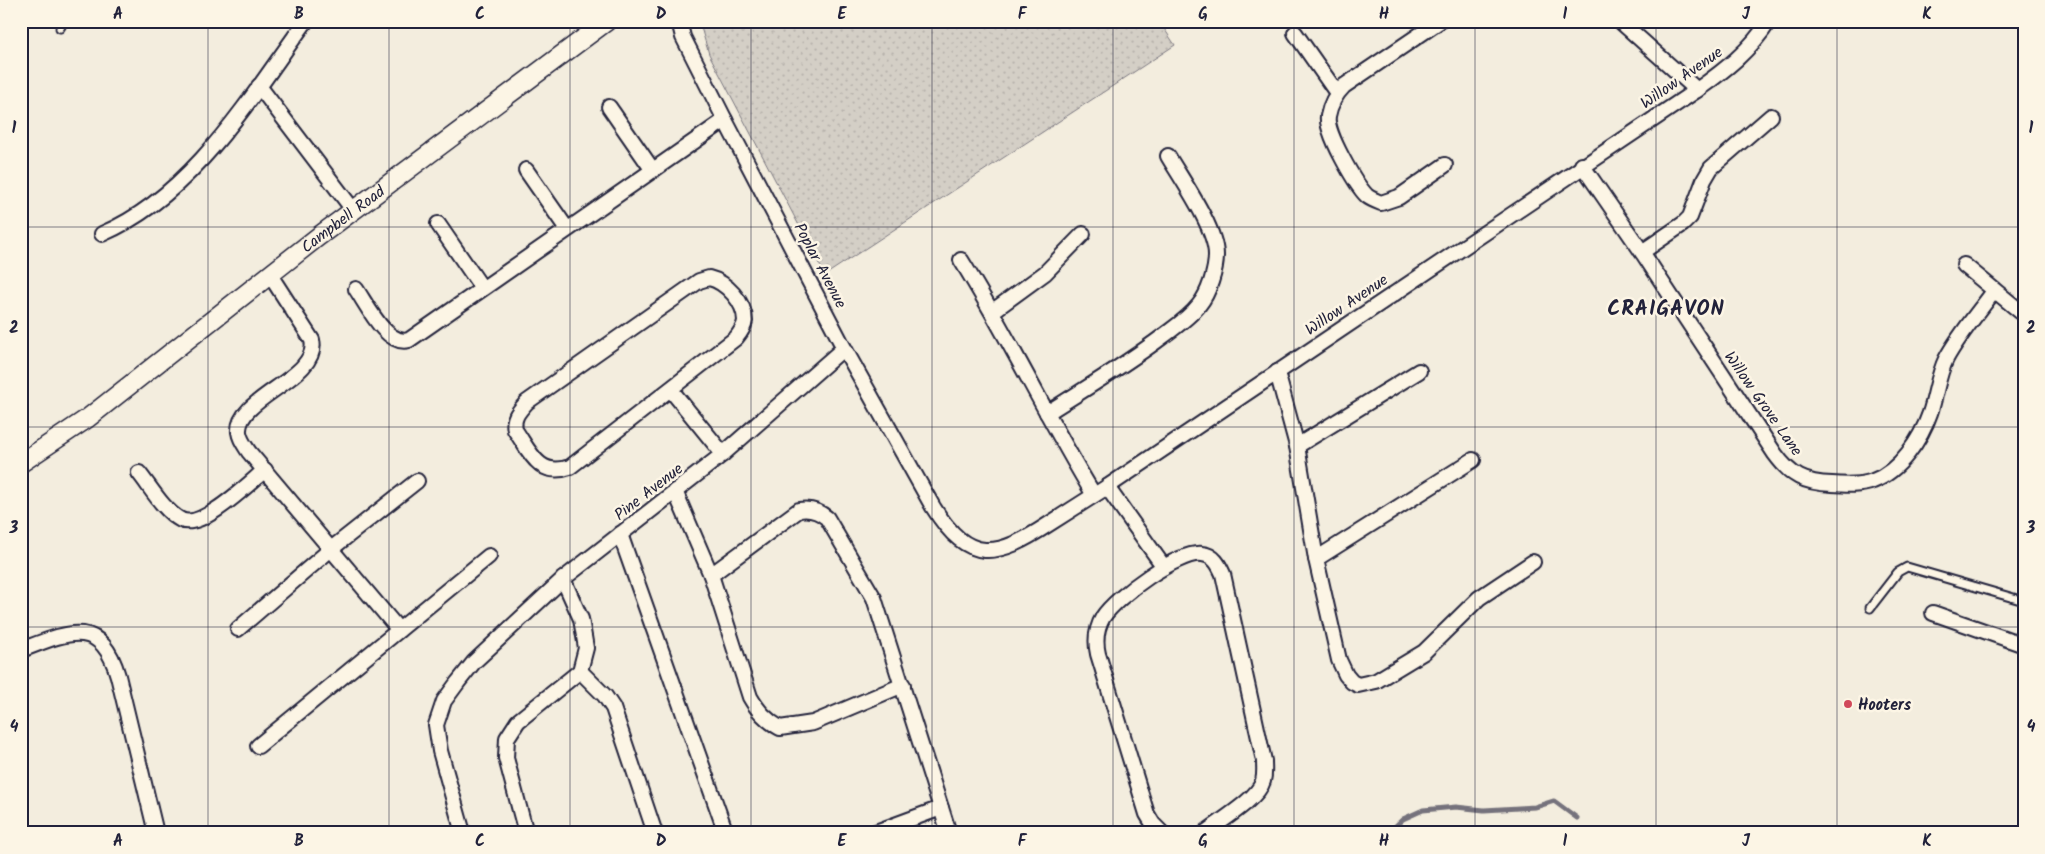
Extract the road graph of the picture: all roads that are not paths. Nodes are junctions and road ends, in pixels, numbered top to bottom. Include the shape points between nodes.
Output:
1 (306, 21) edge
2 (669, 21) edge
3 (679, 21) edge
4 (1440, 21) edge
5 (1620, 21) edge
6 (1769, 21) edge
7 (607, 23) edge
8 (1294, 32) dead end
9 (683, 37) junction
10 (259, 86) junction
11 (1697, 90) junction
12 (1337, 93) junction
13 (609, 107) dead end
14 (1771, 116) dead end
15 (724, 120) junction
16 (1168, 156) dead end
17 (1445, 165) dead end
18 (1582, 165) junction
19 (652, 169) junction
20 (526, 170) dead end
21 (354, 211) junction
22 (438, 224) dead end
23 (567, 229) junction
24 (102, 234) dead end
25 (1083, 234) dead end
26 (1642, 252) junction
27 (962, 260) dead end
28 (1964, 265) dead end
29 (270, 275) junction
30 (482, 288) junction
31 (356, 289) dead end
32 (1994, 291) junction
33 (993, 311) junction
34 (2021, 312) dead end
35 (844, 348) junction
36 (1419, 371) dead end
37 (1277, 372) junction
38 (671, 390) junction
39 (1047, 412) junction
40 (1297, 446) junction
41 (723, 454) junction
42 (1473, 460) dead end
43 (21, 463) edge
44 (265, 470) junction
45 (139, 473) dead end
46 (417, 481) dead end
47 (1107, 486) junction
48 (675, 491) junction
49 (1094, 495) junction
50 (932, 507) joint
51 (620, 534) junction
52 (331, 549) junction
53 (489, 556) dead end
54 (1316, 559) junction
55 (1533, 562) dead end
56 (1164, 567) junction
57 (711, 575) junction
58 (563, 579) junction
59 (2024, 601) edge
60 (1870, 608) dead end
61 (1934, 613) dead end
62 (238, 629) dead end
63 (399, 630) junction
64 (2024, 645) edge
65 (21, 650) edge
66 (580, 671) junction
67 (903, 685) junction
68 (258, 746) dead end
69 (941, 808) junction
70 (156, 833) edge
71 (463, 833) edge
72 (526, 833) edge
73 (656, 833) edge
74 (726, 833) edge
75 (873, 833) edge
76 (949, 833) edge
77 (1162, 833) edge
78 (1205, 833) edge

1 - 10 street
2 - 9 street, Poplar Avenue
3 - 9 street, Poplar Avenue
4 - 12 street
5 - 11 street
6 - 11 street, Willow Avenue via 1748,49
7 - 21 street, Campbell Road
8 - 12 street
9 - 15 street, Poplar Avenue
10 - 21 street
10 - 24 street via 190,173 138,216
11 - 18 street, Willow Avenue
12 - 17 street via 1328,117 1329,131 1363,190 1371,198 1381,203 1388,202
13 - 19 street
14 - 26 street via 1711,168 1690,217
15 - 19 street
15 - 35 street, Poplar Avenue
16 - 39 street via 1204,217 1213,240 1216,254 1201,304 1133,358
18 - 26 street, Willow Grove Lane
18 - 37 street, Willow Avenue
19 - 23 street
20 - 23 street
21 - 29 street, Campbell Road
22 - 30 street
23 - 30 street
25 - 33 street via 1045,273
26 - 32 street, Willow Grove Lane via 1782,464 1803,480 1826,484 1873,482 1902,460 1930,415 1946,358
27 - 33 street
28 - 32 street
29 - 43 street, Campbell Road via 157,366
29 - 44 street via 295,311 313,346 309,359 301,368 241,420 242,442
30 - 31 street via 402,342 390,338
32 - 34 street
33 - 39 street
35 - 41 street, Pine Avenue
35 - 50 street, Poplar Avenue
36 - 40 street
37 - 40 street
37 - 47 street, Willow Avenue
38 - 38 street via 570,467 559,471 550,471 536,460 514,425 516,415 534,396 699,281 717,280 729,288 742,307 744,328 723,350
38 - 41 street
39 - 49 street
40 - 54 street
41 - 48 street, Pine Avenue
42 - 54 street
44 - 45 street via 205,518 189,522 170,511
44 - 52 street
46 - 52 street
47 - 49 street, Willow Avenue
47 - 56 street
48 - 51 street, Pine Avenue
48 - 57 street
49 - 50 street, Willow Avenue via 1032,536 995,551 974,548 959,539 945,527
51 - 58 street, Pine Avenue
51 - 74 street
52 - 62 street
52 - 63 street
53 - 63 street
54 - 55 street via 1339,660 1346,675 1358,685 1376,681 1424,652 1479,598
56 - 77 street via 1111,608 1099,626 1096,644 1147,814
56 - 78 street via 1192,554 1203,554 1218,563 1264,761 1263,783 1257,791
57 - 67 street via 750,697 766,720 780,728 813,723
57 - 67 street via 799,510 807,508 821,513 874,598
58 - 66 street via 581,619 586,648
58 - 71 street, Pine Avenue via 474,662 444,701 436,725
59 - 60 lane via 1907,567 1898,572
61 - 64 street
63 - 68 street
65 - 70 street via 78,633 89,634 110,651
66 - 72 street via 518,721 507,738 506,758
66 - 73 street via 613,708
67 - 69 street
69 - 75 street
69 - 76 street

